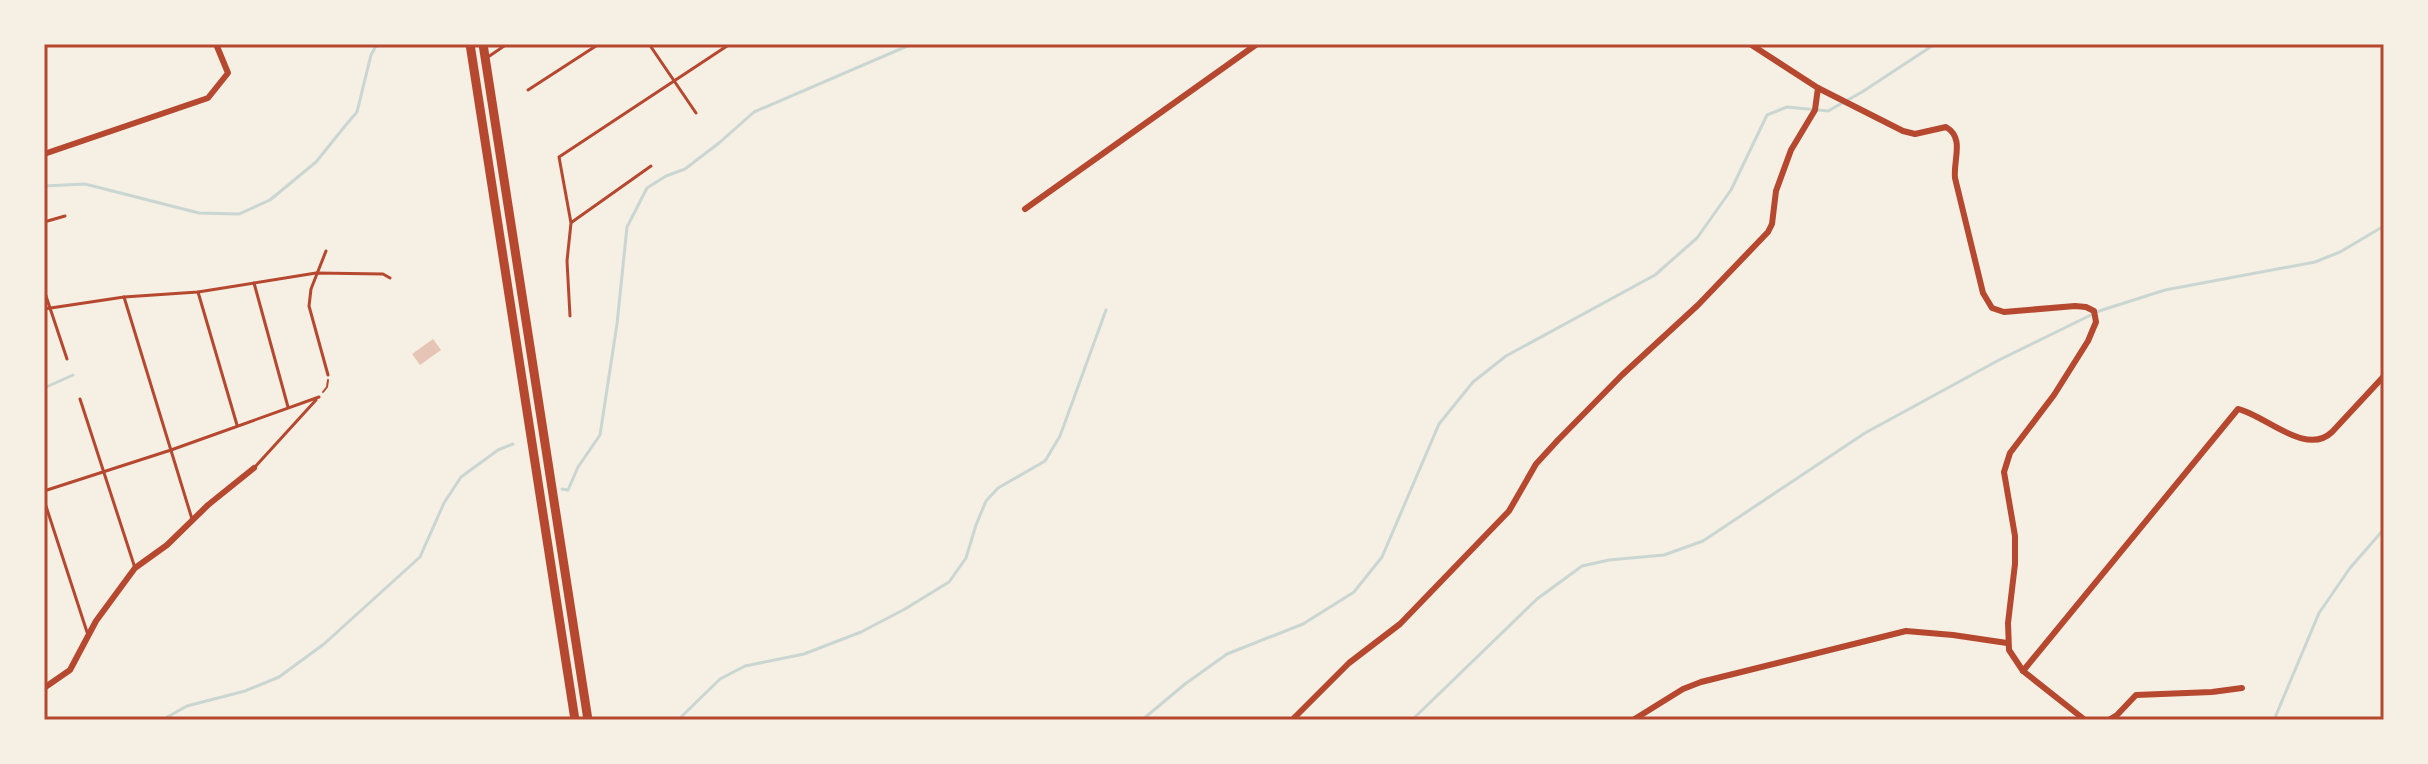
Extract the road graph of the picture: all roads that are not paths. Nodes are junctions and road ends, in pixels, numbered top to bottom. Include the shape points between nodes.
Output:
1 (216, 44) edge
2 (470, 44) edge
3 (483, 44) edge
4 (507, 44) edge
5 (649, 44) edge
6 (730, 44) edge
7 (1257, 44) edge
8 (1750, 44) edge
9 (596, 45) edge
10 (485, 60) junction
11 (675, 82) junction
12 (1818, 88) junction
13 (528, 90) dead end
14 (696, 113) dead end
15 (44, 154) edge
16 (651, 166) dead end
17 (1025, 209) dead end
18 (65, 216) dead end
19 (44, 222) edge
20 (571, 223) junction
21 (326, 251) dead end
22 (316, 273) junction
23 (390, 278) dead end
24 (254, 283) junction
25 (44, 290) edge
26 (198, 292) junction
27 (124, 297) junction
28 (50, 307) junction
29 (44, 309) edge
30 (570, 316) dead end
31 (67, 359) dead end
32 (328, 375) road end
33 (2384, 376) edge
34 (80, 399) dead end
35 (289, 408) junction
36 (237, 425) junction
37 (171, 450) junction
38 (254, 468) joint
39 (104, 472) junction
40 (44, 491) edge
41 (44, 500) edge
42 (193, 520) junction
43 (135, 568) junction
44 (88, 636) junction
45 (2007, 643) junction
46 (2023, 671) junction
47 (44, 688) edge
48 (2242, 688) dead end
49 (575, 720) edge
50 (588, 720) edge
51 (1292, 720) edge
52 (1633, 720) edge
53 (2085, 720) edge
54 (2109, 720) edge

1 - 15 street via 228,73 208,98
2 - 49 highway
3 - 10 highway
4 - 10 lane
5 - 11 lane
6 - 11 lane
7 - 17 street
8 - 12 street
9 - 13 lane
10 - 50 highway
11 - 14 lane
11 - 20 lane via 559,157
12 - 45 street via 1903,131 1953,131 1958,144 1955,178 1983,293 1992,308 2004,312 2081,306 2096,316 2088,341 2004,466 2015,536
12 - 51 street via 1815,110 1791,150 1776,191 1768,232 1558,440 1536,464 1509,511 1400,624 1349,663
16 - 20 lane
18 - 19 lane
20 - 30 lane
21 - 22 lane
22 - 23 lane
22 - 24 lane
22 - 32 lane via 309,306
24 - 26 lane
24 - 35 lane
25 - 28 lane
26 - 27 lane
26 - 36 lane
27 - 28 lane
27 - 37 lane
28 - 29 lane
28 - 31 lane
33 - 46 street via 2327,437 2316,441 2238,409
34 - 39 lane
35 - 36 lane
35 - 38 lane via 319,397
36 - 37 lane
37 - 39 lane
37 - 42 lane
38 - 42 street
39 - 40 lane
39 - 43 lane
41 - 44 lane
42 - 43 street
43 - 44 street
44 - 47 street via 70,670
45 - 46 street
45 - 52 street via 1906,631 1701,682
46 - 53 street
48 - 54 street via 2136,695

